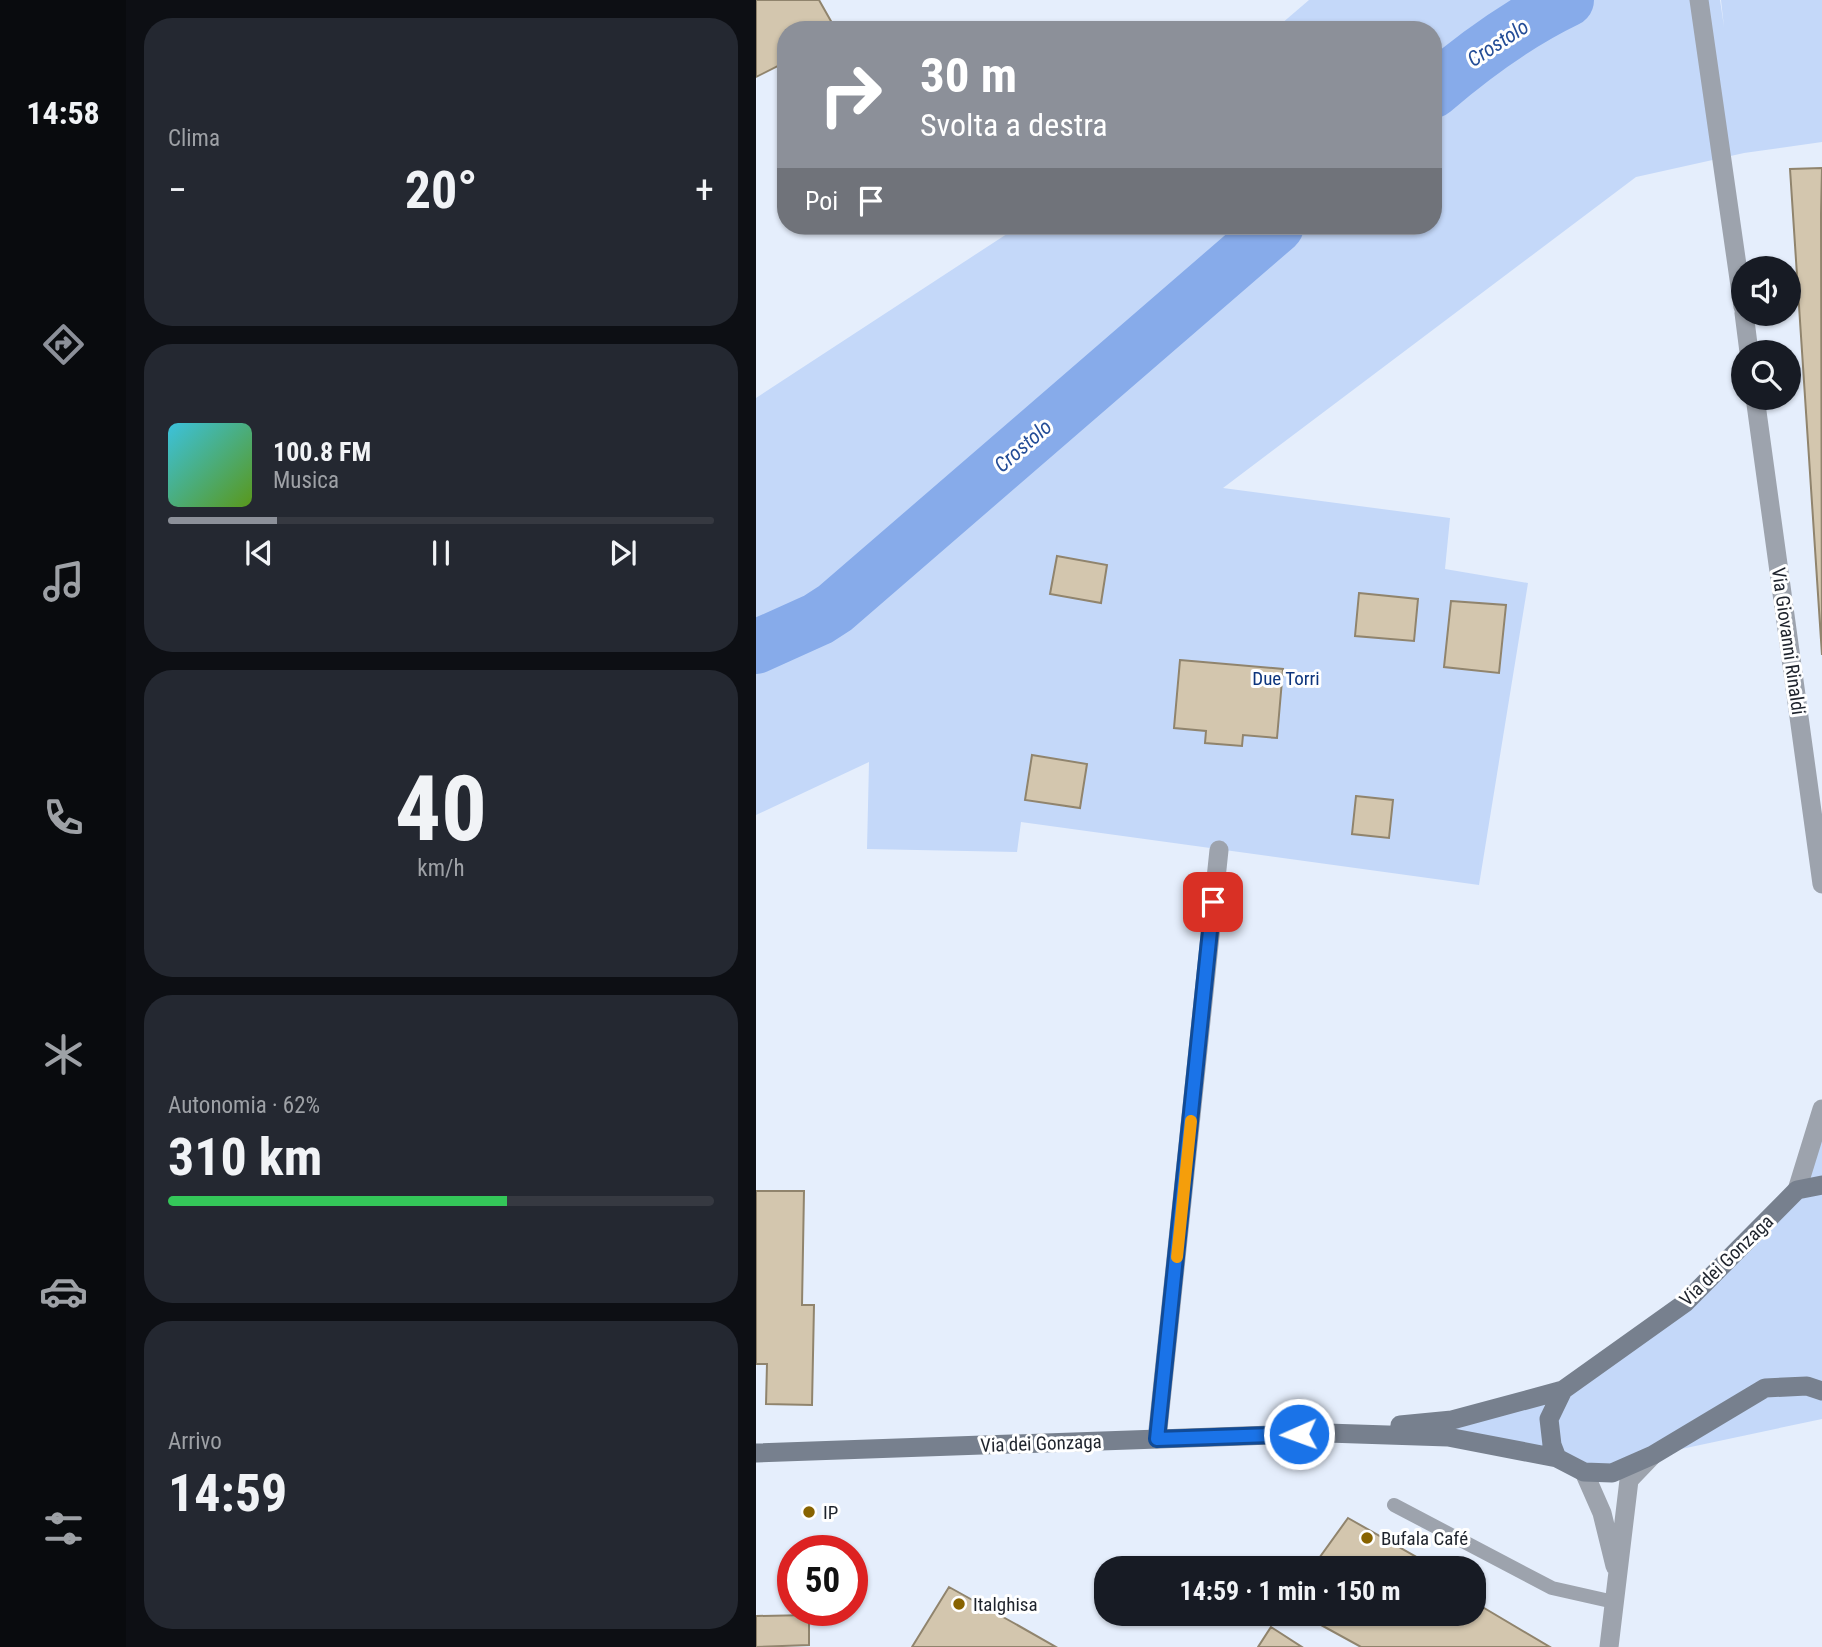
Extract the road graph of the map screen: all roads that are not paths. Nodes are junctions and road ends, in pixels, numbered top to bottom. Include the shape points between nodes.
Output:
1 (1699, 0) edge
2 (1736, 256) edge
3 (1757, 410) edge
4 (1219, 849) dead end
5 (1822, 884) edge
6 (1822, 1109) edge
7 (1822, 1185) edge
8 (1797, 1190) junction
9 (1563, 1390) junction
10 (1822, 1391) edge
11 (1327, 1433) junction
12 (1157, 1439) junction
13 (756, 1453) edge
14 (1653, 1455) junction
15 (1557, 1458) junction
16 (1584, 1472) junction
17 (1394, 1505) dead end
18 (1618, 1577) junction
19 (1614, 1602) junction
20 (1609, 1647) edge

1 - 2 street
3 - 5 street, Via Giovanni Rinaldi
4 - 12 street
6 - 8 street
7 - 8 main road
8 - 9 main road, Via dei Gonzaga via 1685,1303
9 - 11 main road, Via dei Gonzaga via 1451,1420
9 - 15 main road via 1549,1419
10 - 14 main road via 1807,1386 1765,1388
11 - 12 main road, Via dei Gonzaga
11 - 15 main road, Via dei Gonzaga via 1448,1437
12 - 13 main road, Via dei Gonzaga
14 - 16 main road via 1612,1473
14 - 18 street via 1629,1480
15 - 16 main road, Via dei Gonzaga
16 - 18 street via 1602,1513
17 - 19 lane via 1552,1588
18 - 19 street
19 - 20 street

